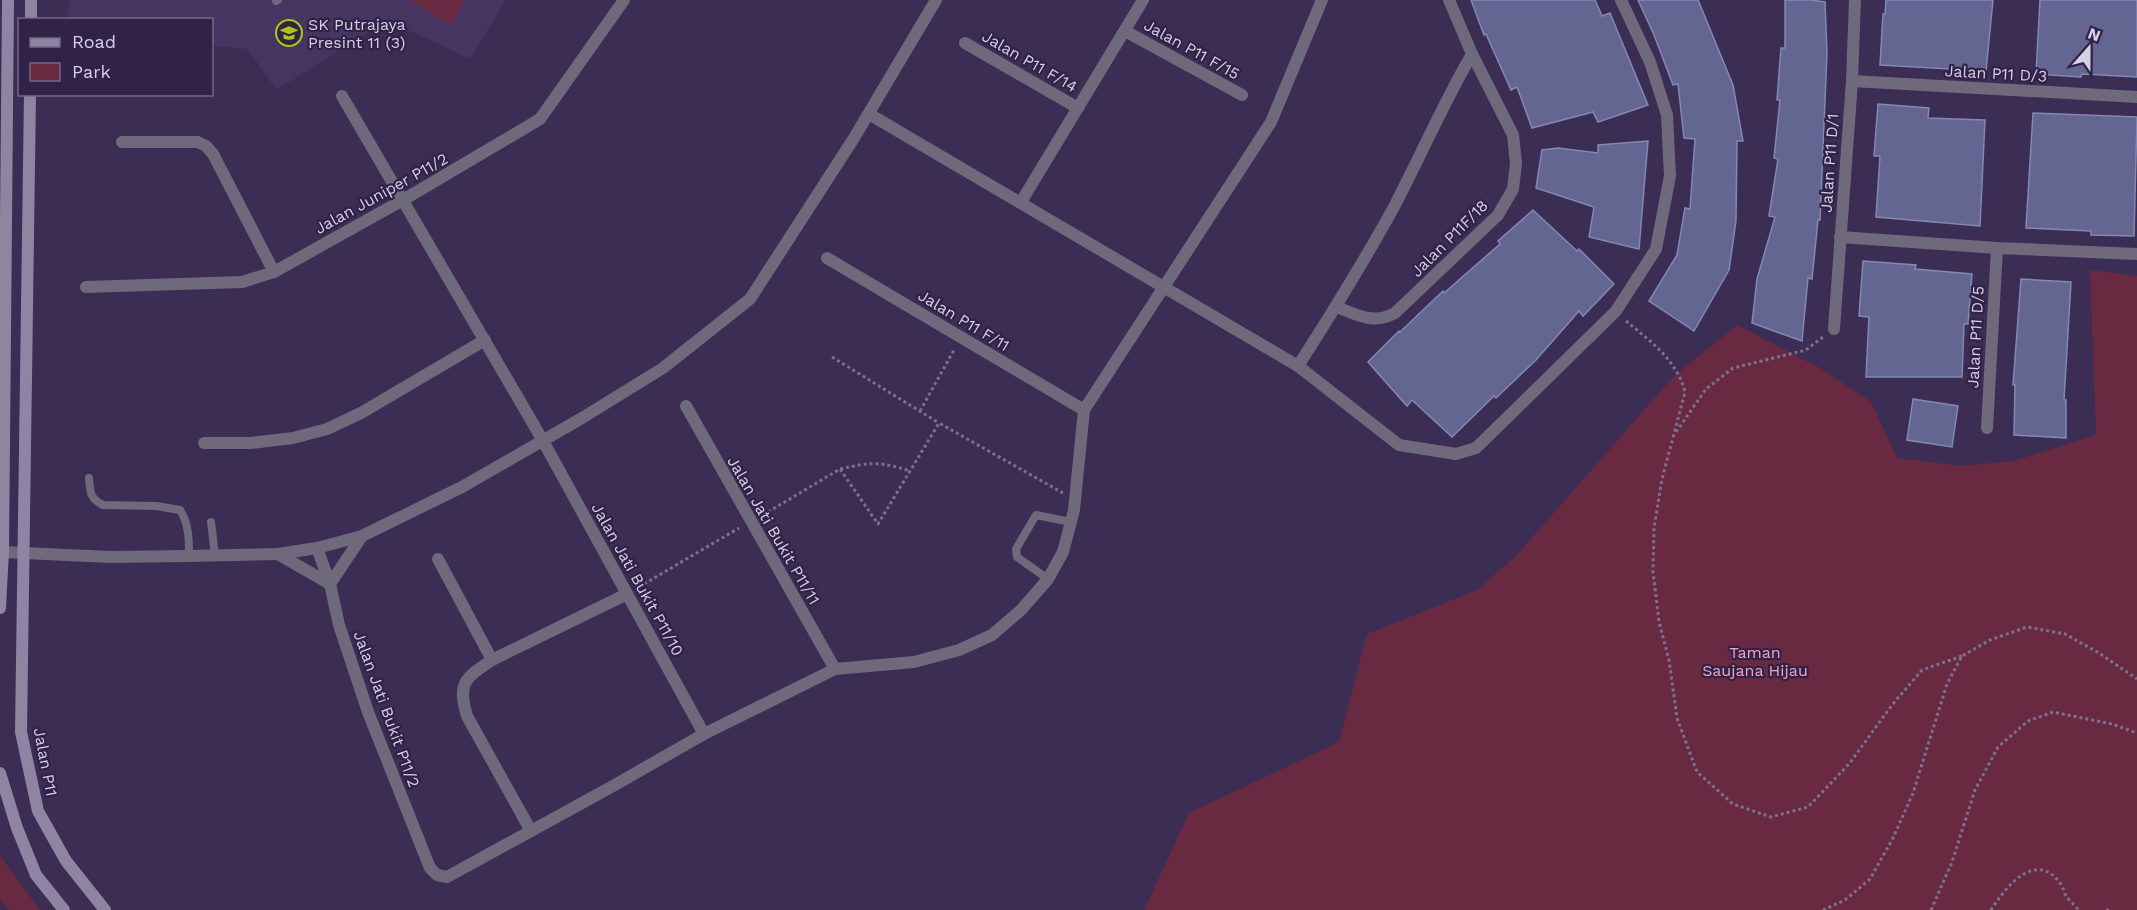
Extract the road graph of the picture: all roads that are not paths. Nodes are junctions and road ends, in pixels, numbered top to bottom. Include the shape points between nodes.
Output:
1 (8, 0) edge
2 (31, 0) edge
3 (624, 0) edge
4 (936, 0) edge
5 (1143, 0) edge
6 (1322, 0) edge
7 (1449, 0) edge
8 (1621, 0) edge
9 (1855, 0) edge
10 (31, 18) edge
11 (1125, 31) junction
12 (965, 43) dead end
13 (1472, 54) junction
14 (1852, 81) junction
15 (1242, 95) dead end
16 (30, 96) edge
17 (342, 96) dead end
18 (2137, 97) edge
19 (1078, 108) junction
20 (869, 114) junction
21 (122, 142) dead end
22 (403, 200) junction
23 (1021, 202) junction
24 (1840, 237) junction
25 (1997, 248) junction
26 (2137, 254) edge
27 (828, 258) dead end
28 (274, 272) junction
29 (86, 287) dead end
30 (1164, 287) junction
31 (1336, 307) junction
32 (1834, 329) road end
33 (485, 340) junction
34 (1298, 366) junction
35 (686, 406) dead end
36 (1084, 410) junction
37 (1986, 428) dead end
38 (542, 439) junction
39 (204, 443) dead end
40 (89, 478) dead end
41 (211, 522) dead end
42 (1071, 522) junction
43 (362, 536) junction
44 (317, 548) junction
45 (3, 552) junction
46 (23, 552) junction
47 (278, 554) junction
48 (215, 555) junction
49 (189, 556) junction
50 (438, 559) dead end
51 (1048, 579) junction
52 (330, 584) junction
53 (627, 594) junction
54 (0, 608) edge
55 (492, 660) junction
56 (835, 669) junction
57 (704, 734) junction
58 (0, 773) edge
59 (531, 831) junction
60 (64, 910) edge
61 (105, 910) edge

1 - 45 main road
2 - 10 main road
3 - 22 street, Jalan Juniper P11/2 via 540,119
4 - 20 street
5 - 11 street
6 - 30 street via 1271,122
7 - 13 street, Jalan P11F/18
8 - 34 street via 1661,91 1667,115 1670,176 1656,249 1616,311 1476,448 1456,454 1400,445
9 - 14 street, Jalan P11 D/1
11 - 15 street, Jalan P11 F/15
11 - 19 street
12 - 19 street, Jalan P11 F/14
13 - 31 street via 1394,206
13 - 31 street, Jalan P11F/18 via 1514,135 1513,189 1498,215 1395,313 1372,320
14 - 18 street, Jalan P11 D/3
14 - 24 street, Jalan P11 D/1
16 - 46 main road, Jalan P11
17 - 22 street, Jalan Jati Bukit P11/10
19 - 23 street
20 - 23 street
20 - 38 street via 750,299 663,368
21 - 28 street via 198,142 206,146
22 - 28 street, Jalan Juniper P11/2
22 - 33 street, Jalan Jati Bukit P11/10
23 - 30 street
24 - 25 street
24 - 32 street, Jalan P11 D/1
25 - 26 street
25 - 37 street, Jalan P11 D/5
27 - 36 street, Jalan P11 F/11
28 - 29 street, Jalan Juniper P11/2 via 242,282
30 - 34 street
30 - 36 street
31 - 34 street
33 - 38 street, Jalan Jati Bukit P11/10
33 - 39 street via 327,429 251,443
35 - 56 street, Jalan Jati Bukit P11/11
36 - 42 street
38 - 43 street via 462,487
38 - 53 street, Jalan Jati Bukit P11/10
40 - 49 lane via 91,496 103,505 180,510 188,530
41 - 48 lane
42 - 51 street via 1063,552
42 - 51 lane via 1036,515 1016,549 1017,556
43 - 44 street
43 - 52 street
44 - 47 street
44 - 52 street, Jalan Jati Bukit P11/2
45 - 46 street
45 - 54 main road
46 - 49 street
46 - 61 main road, Jalan P11 via 21,732 28,772 38,811 49,831 66,861
47 - 48 street
47 - 52 street
48 - 49 street
50 - 55 street
51 - 56 street via 992,635 959,650 914,662
52 - 59 street, Jalan Jati Bukit P11/2 via 339,625 368,712 430,868 437,876 447,877
53 - 55 street
53 - 57 street, Jalan Jati Bukit P11/10
55 - 59 street via 472,673 461,697 467,716
56 - 57 street
57 - 59 street
58 - 60 main road via 16,828 36,875

